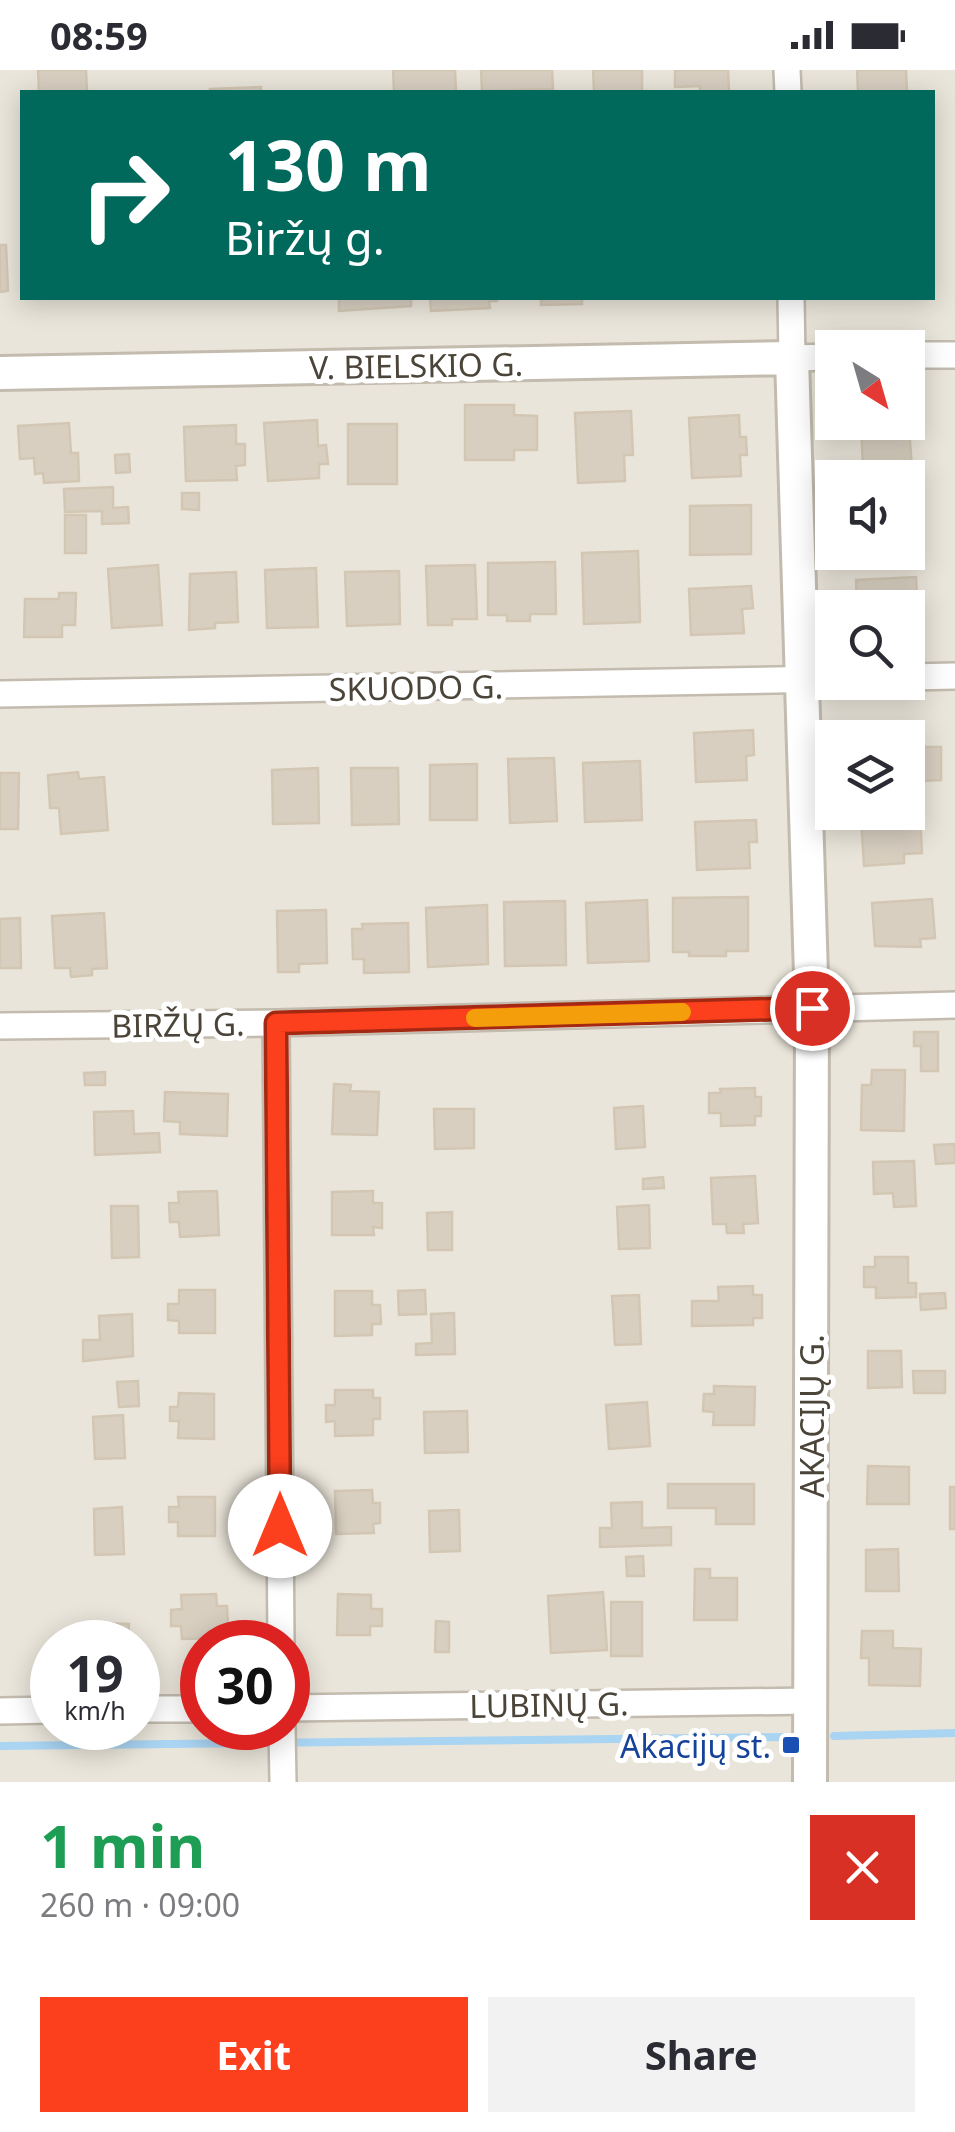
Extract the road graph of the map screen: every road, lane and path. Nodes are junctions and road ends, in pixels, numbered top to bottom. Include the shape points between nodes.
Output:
1 (791, 300) edge
2 (955, 354) edge
3 (925, 355) edge
4 (815, 357) edge
5 (792, 358) junction
6 (0, 372) edge
7 (815, 654) edge
8 (955, 676) edge
9 (925, 677) edge
10 (815, 680) edge
11 (0, 694) edge
12 (817, 700) edge
13 (955, 1005) edge
14 (812, 1008) junction
15 (276, 1023) junction
16 (0, 1026) edge
17 (280, 1620) edge
18 (810, 1701) junction
19 (310, 1708) edge
20 (30, 1710) edge
21 (0, 1711) edge
22 (810, 1782) edge

1 - 5 street
2 - 3 street
4 - 5 street, V. BIELSKIO G.
5 - 6 street, V. BIELSKIO G.
5 - 7 street, AKACIJŲ G.
8 - 9 street
10 - 11 street, SKUODO G.
12 - 14 street, AKACIJŲ G.
13 - 14 street, BIRŽŲ G.
14 - 15 street, BIRŽŲ G.
14 - 18 street, AKACIJŲ G.
15 - 16 street, BIRŽŲ G.
15 - 17 street
18 - 19 street, LUBINŲ G.
18 - 22 street, AKACIJŲ G.
20 - 21 street

